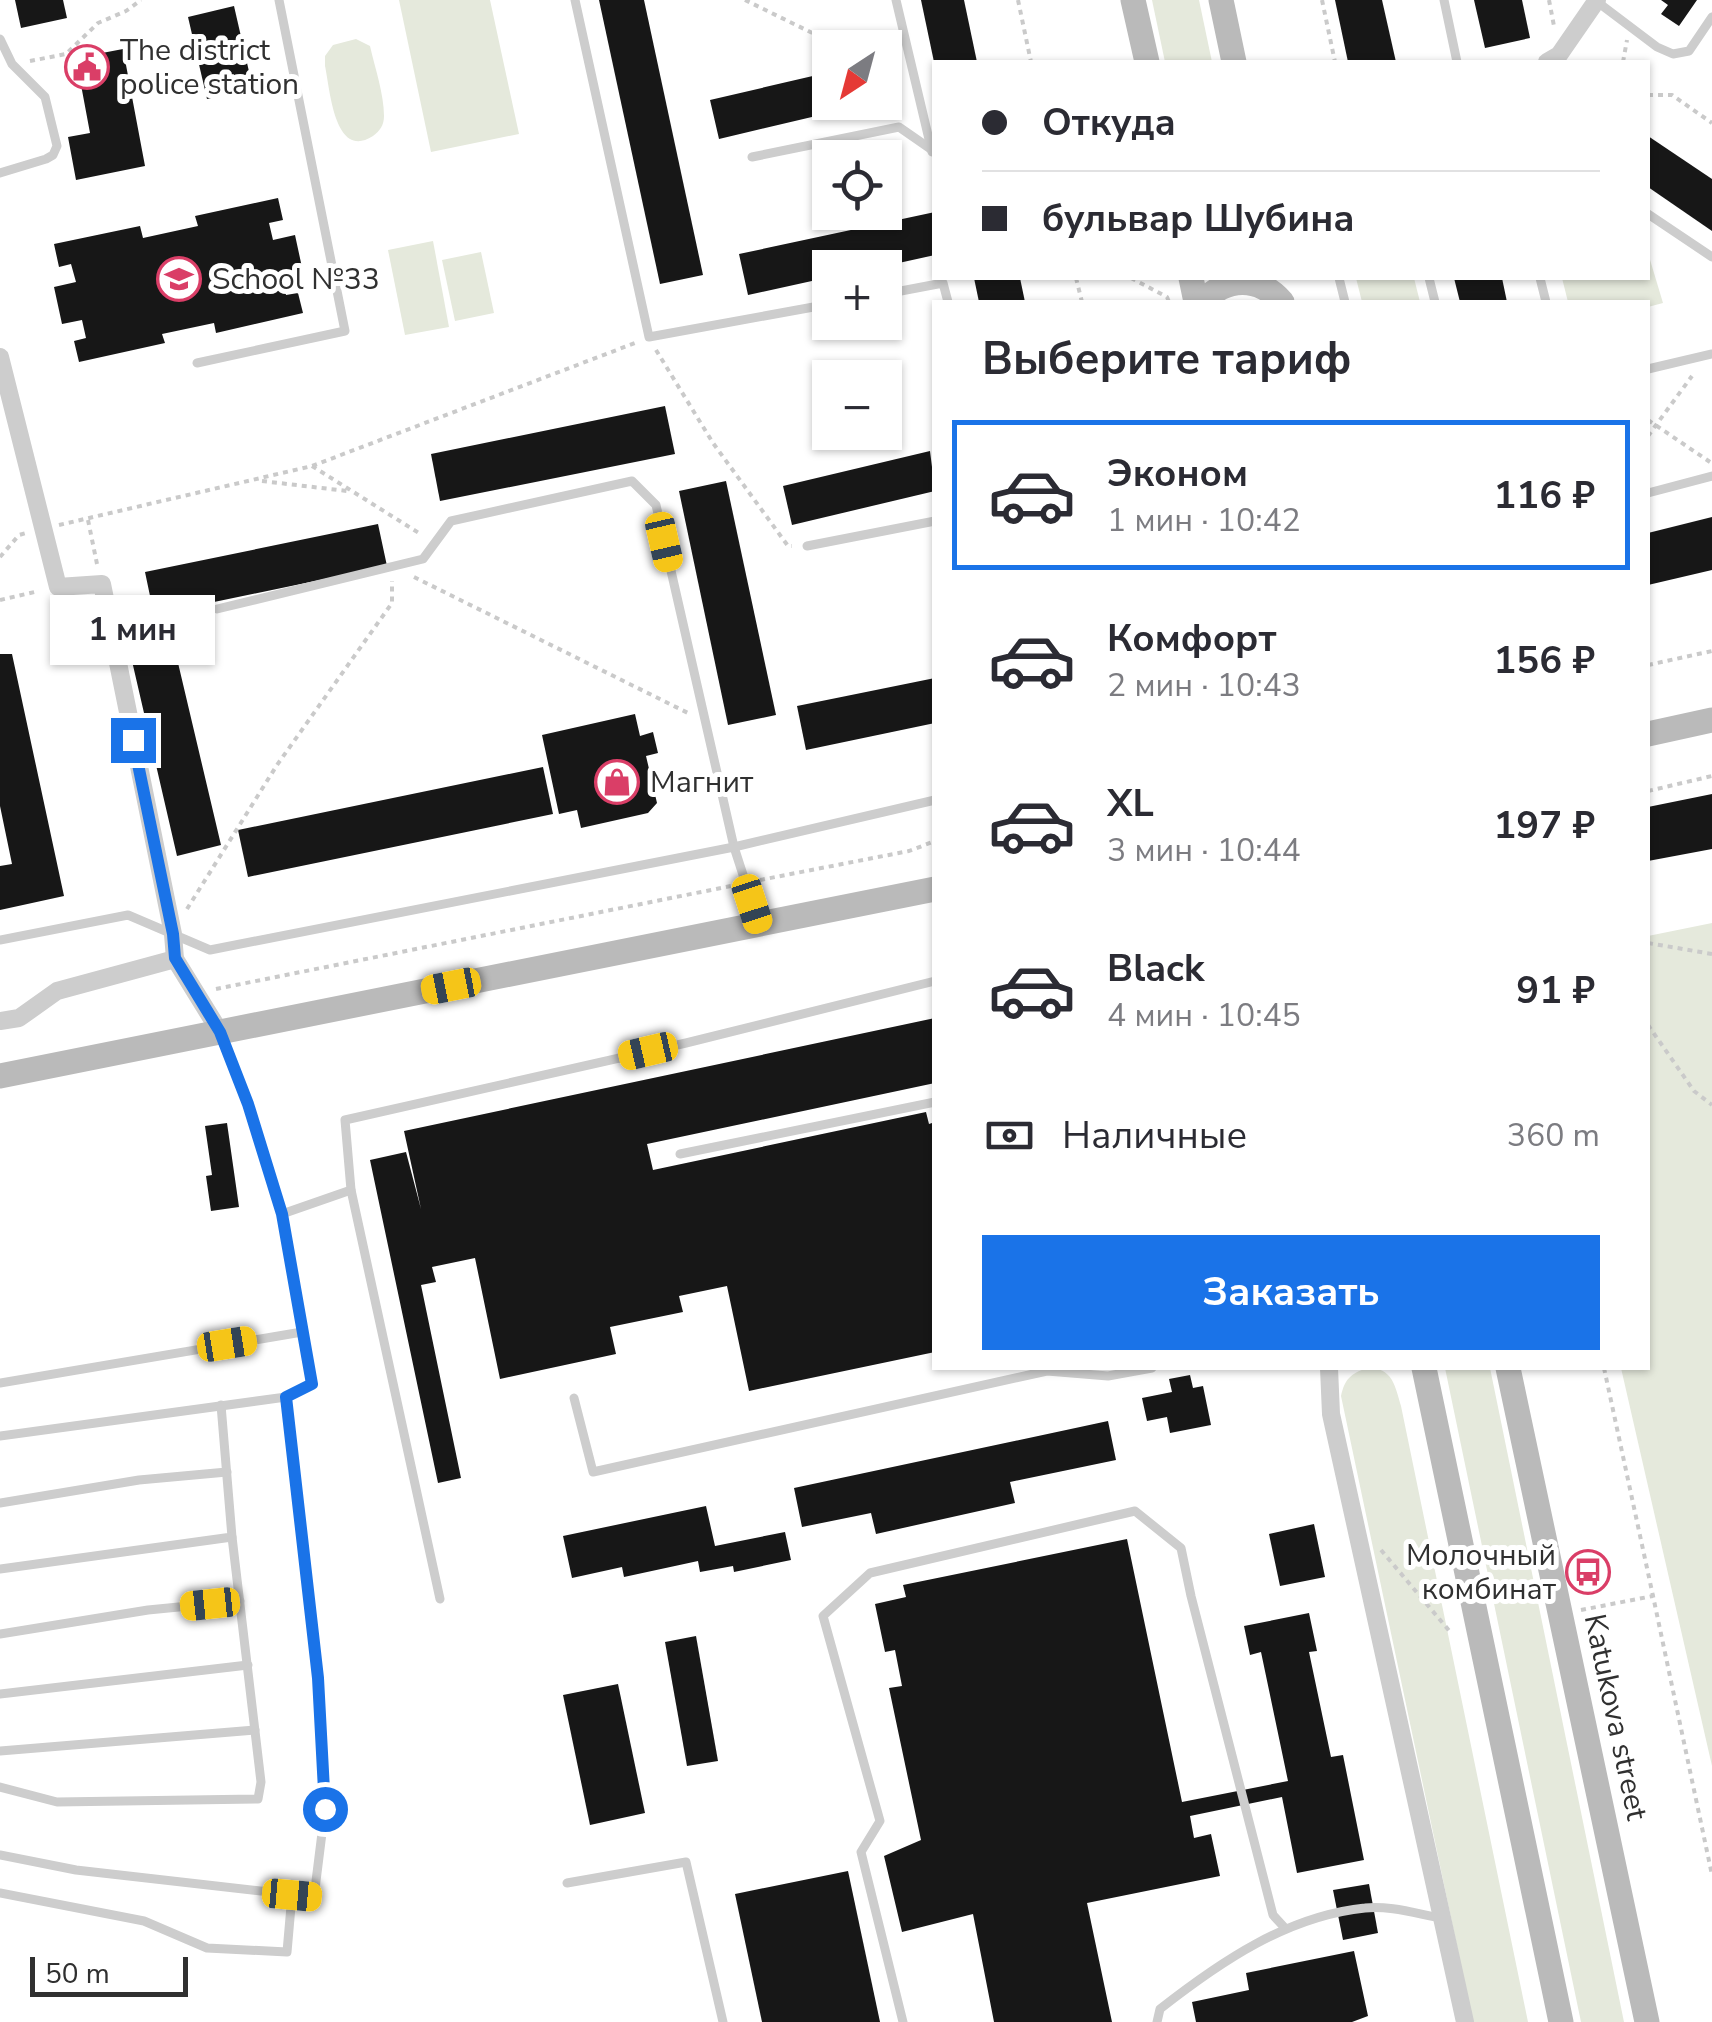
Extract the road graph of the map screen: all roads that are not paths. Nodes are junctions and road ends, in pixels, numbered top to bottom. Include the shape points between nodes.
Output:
1 (279, 0) edge
2 (575, 0) edge
3 (896, 0) edge
4 (1133, 0) edge
5 (1221, 0) edge
6 (1444, 0) edge
7 (1597, 0) edge
8 (1712, 17) edge
9 (0, 39) edge
10 (1147, 60) edge
11 (1234, 60) edge
12 (1456, 60) edge
13 (1550, 60) edge
14 (932, 144) edge
15 (932, 151) edge
16 (752, 158) dead end
17 (0, 174) edge
18 (1650, 215) edge
19 (1712, 257) edge
20 (902, 291) edge
21 (947, 300) edge
22 (1203, 300) edge
23 (1280, 300) edge
24 (812, 307) edge
25 (1709, 355) edge
26 (0, 358) edge
27 (198, 363) dead end
28 (1650, 369) edge
29 (1712, 476) edge
30 (1650, 492) edge
31 (932, 522) edge
32 (807, 546) road end
33 (217, 609) dead end
34 (1712, 720) edge
35 (1650, 734) edge
36 (932, 801) edge
37 (734, 846) junction
38 (932, 890) edge
39 (759, 924) junction
40 (173, 934) junction
41 (0, 940) edge
42 (175, 958) junction
43 (932, 982) edge
44 (0, 1022) edge
45 (220, 1032) junction
46 (0, 1076) edge
47 (932, 1103) edge
48 (680, 1154) dead end
49 (350, 1190) junction
50 (282, 1214) junction
51 (302, 1332) junction
52 (1141, 1370) edge
53 (1329, 1370) edge
54 (1424, 1370) edge
55 (1508, 1370) edge
56 (0, 1382) edge
57 (286, 1397) junction
58 (574, 1398) dead end
59 (221, 1405) junction
60 (0, 1436) edge
61 (227, 1472) junction
62 (0, 1503) edge
63 (232, 1536) junction
64 (0, 1569) edge
65 (440, 1599) dead end
66 (240, 1601) junction
67 (0, 1634) edge
68 (248, 1665) junction
69 (0, 1694) edge
70 (255, 1730) junction
71 (0, 1751) edge
72 (0, 1788) edge
73 (0, 1855) edge
74 (567, 1883) dead end
75 (0, 1894) edge
76 (292, 1895) junction
77 (1442, 1918) junction
78 (1284, 1927) junction
79 (1648, 2011) edge
80 (1558, 2018) edge
81 (723, 2022) edge
82 (902, 2022) edge
83 (1157, 2022) edge
84 (1465, 2022) edge

1 - 27 lane via 345,331
2 - 24 lane via 649,337
3 - 14 lane
4 - 10 main road
5 - 11 main road
6 - 12 lane
7 - 8 lane via 1672,54 1689,51
7 - 13 street
9 - 17 lane via 12,64 46,97 57,146 46,159
15 - 16 lane via 898,126
18 - 19 lane
20 - 21 lane via 943,283
22 - 23 main road via 1244,281
25 - 28 lane
26 - 40 street via 58,587 102,584
29 - 30 lane
31 - 32 lane
33 - 37 lane via 424,558 451,521 632,481 656,506
34 - 35 main road
36 - 37 lane
37 - 39 lane
37 - 40 lane via 210,950
38 - 39 main road
39 - 45 main road
40 - 41 lane via 128,916
40 - 42 street
42 - 44 street via 57,990 19,1018
42 - 45 street
43 - 49 lane via 344,1120
45 - 46 main road
45 - 50 lane
47 - 48 lane
49 - 50 lane
49 - 65 lane
50 - 51 lane
51 - 56 lane
51 - 57 lane via 312,1384
52 - 58 lane via 1108,1376 1048,1371 592,1472
53 - 77 street via 1331,1414
54 - 80 main road
55 - 79 main road, Katukova street
57 - 59 lane
57 - 76 lane via 318,1678 325,1809 314,1897
59 - 60 lane
59 - 61 lane
61 - 62 lane
61 - 63 lane
63 - 64 lane
63 - 66 lane
66 - 67 lane
66 - 68 lane
68 - 69 lane
68 - 70 lane
70 - 71 lane
70 - 72 lane via 258,1799 58,1802
73 - 76 lane
74 - 81 lane via 686,1862
75 - 76 lane via 144,1921 207,1948 287,1952
77 - 78 lane via 1367,1907
77 - 84 street
78 - 82 lane via 1274,1916 1181,1548 1135,1511 870,1573 822,1616 880,1820 862,1852
78 - 83 lane via 1196,1982 1160,2010

